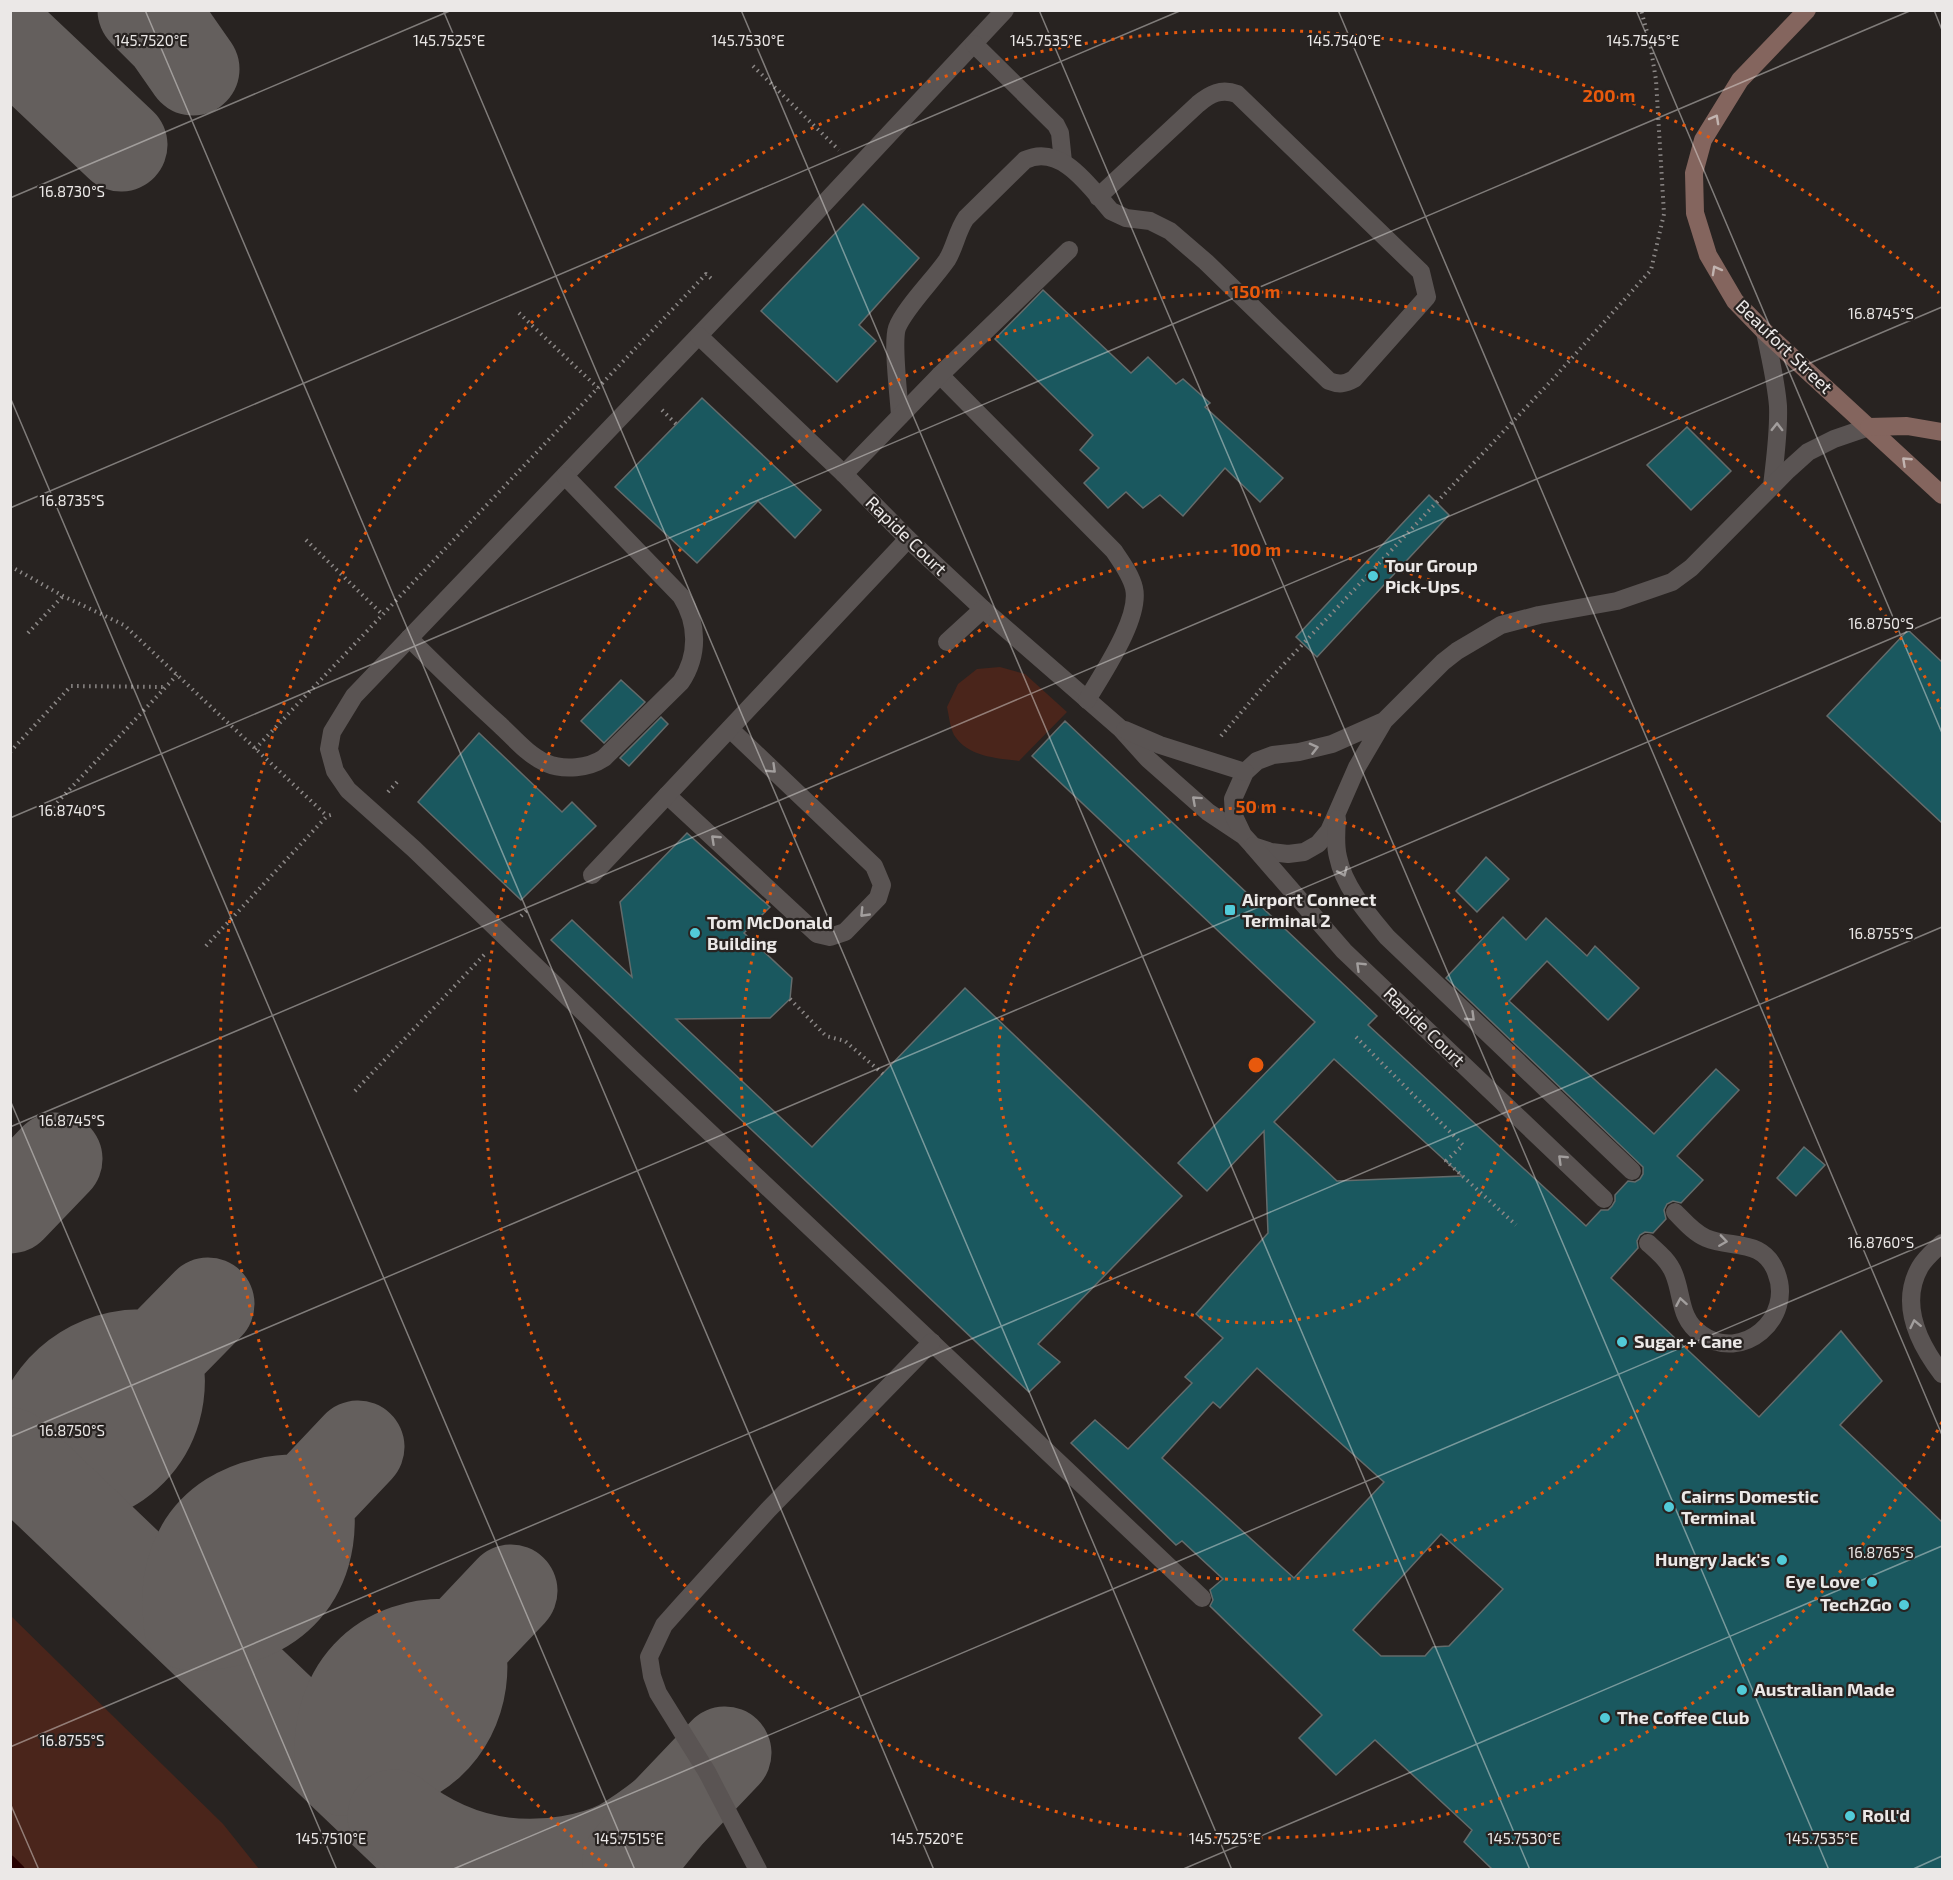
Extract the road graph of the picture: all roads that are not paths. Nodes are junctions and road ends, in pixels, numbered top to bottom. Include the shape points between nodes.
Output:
1 (1005, 10) edge
2 (1807, 10) edge
3 (974, 44) junction
4 (1063, 162) junction
5 (1098, 197) junction
6 (1069, 250) dead end
7 (1765, 332) junction
8 (699, 336) junction
9 (940, 375) junction
10 (900, 416) junction
11 (1869, 427) junction
12 (1942, 432) edge
13 (844, 474) junction
14 (565, 476) junction
15 (1772, 486) junction
16 (1942, 495) edge
17 (908, 539) junction
18 (983, 609) junction
19 (409, 638) junction
20 (947, 642) dead end
21 (1088, 700) junction
22 (1384, 721) junction
23 (730, 729) junction
24 (1120, 729) junction
25 (1245, 772) junction
26 (667, 795) junction
27 (1337, 815) junction
28 (1248, 840) junction
29 (592, 875) dead end
30 (1632, 1172) dead end
31 (1604, 1199) dead end
32 (1675, 1212) dead end
33 (1648, 1242) dead end
34 (1942, 1243) edge
35 (932, 1342) junction
36 (1942, 1374) edge
37 (1202, 1598) dead end
38 (758, 1869) edge

1 - 3 lane
7 -> 2 street, Beaufort Street via 1735,301 1708,255 1695,213 1694,173 1703,140 1740,80
3 - 4 lane via 1056,125
3 - 8 lane
4 - 5 lane
4 - 10 lane via 1036,155 1025,160 960,227 953,250 898,327
5 - 5 lane via 1118,215 1170,231 1336,384 1354,379 1427,297 1421,272 1229,91 1209,95
6 - 9 lane
7 - 11 street, Beaufort Street
15 -> 7 lane via 1778,408
8 - 13 lane, Rapide Court
8 - 14 lane
9 - 10 lane
9 - 21 lane via 1114,551 1126,570 1134,590 1134,610
10 - 13 lane
11 - 12 street via 1907,426
11 - 15 lane via 1808,452
16 -> 11 street, Beaufort Street
13 - 17 lane, Rapide Court
14 - 19 lane
14 - 19 lane via 689,608 695,642 688,672 681,682 596,763 569,767 549,764 530,754
15 - 22 lane via 1672,582 1617,602 1501,625 1443,662
17 - 18 lane, Rapide Court
17 - 23 lane
18 - 20 lane
18 - 21 lane, Rapide Court
19 - 35 lane via 354,696 332,732 329,749 335,771 348,790
21 - 24 lane, Rapide Court
25 -> 22 lane via 1257,761 1273,755 1332,744
22 - 27 lane via 1357,767
23 - 26 lane
23 -> 26 lane via 874,866 882,885 878,898 845,932 830,937 817,934
24 - 25 lane, Rapide Court
28 -> 24 lane, Rapide Court via 1208,812
25 - 28 lane via 1233,799 1234,816
26 - 29 lane
27 - 28 lane via 1318,844 1304,852 1271,852
27 -> 30 lane via 1338,860 1367,913 1387,937
31 -> 28 lane, Rapide Court via 1344,951
32 -> 33 lane via 1705,1238 1752,1248 1766,1257 1776,1271 1780,1303 1763,1332 1732,1344 1700,1334 1688,1323 1681,1308 1669,1263
36 -> 34 lane via 1915,1329 1911,1297 1921,1264
35 - 37 lane
35 - 38 lane via 768,1510 680,1607 664,1625 650,1657 658,1693 698,1755

